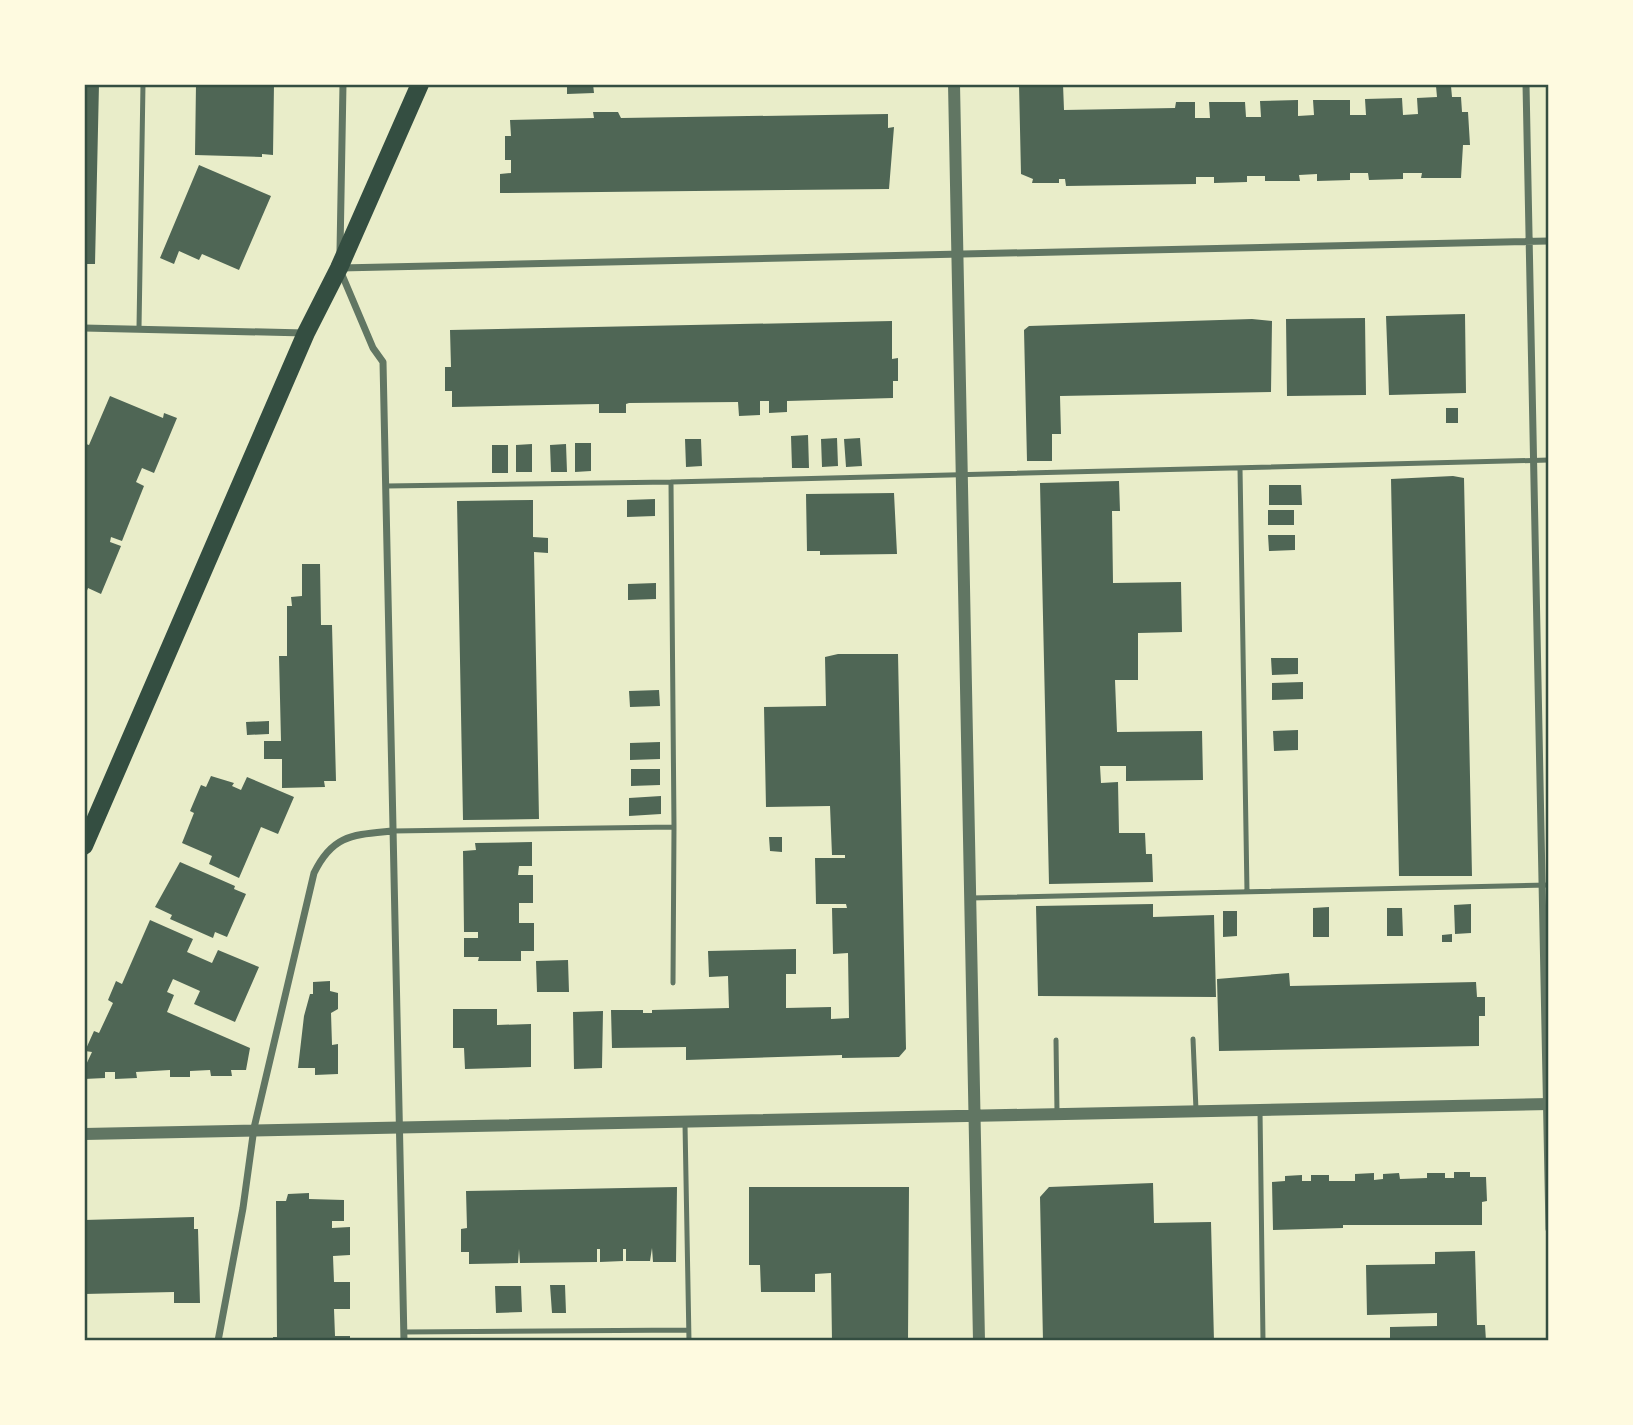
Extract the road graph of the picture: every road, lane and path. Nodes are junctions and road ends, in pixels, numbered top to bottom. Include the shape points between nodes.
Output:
1 (143, 84) edge
2 (343, 84) edge
3 (420, 84) edge
4 (954, 84) edge
5 (1526, 84) edge
6 (1549, 240) edge
7 (1529, 241) junction
8 (957, 254) junction
9 (340, 268) junction
10 (84, 328) edge
11 (139, 328) junction
12 (306, 333) junction
13 (1549, 460) edge
14 (1534, 461) junction
15 (1240, 468) junction
16 (961, 476) junction
17 (670, 482) junction
18 (386, 486) junction
19 (674, 827) junction
20 (393, 831) junction
21 (84, 846) edge
22 (1546, 885) edge
23 (1247, 892) junction
24 (970, 898) junction
25 (673, 983) dead end
26 (1193, 1039) dead end
27 (1056, 1040) dead end
28 (1548, 1104) edge
29 (1260, 1109) junction
30 (1196, 1111) junction
31 (1058, 1113) junction
32 (974, 1115) junction
33 (685, 1120) junction
34 (400, 1125) junction
35 (254, 1128) junction
36 (84, 1134) edge
37 (1549, 1229) edge
38 (688, 1330) junction
39 (404, 1332) junction
40 (218, 1341) edge
41 (404, 1341) edge
42 (689, 1341) edge
43 (979, 1341) edge
44 (1263, 1341) edge

1 - 11 lane
2 - 9 street
3 - 9 main road
4 - 8 street
5 - 7 street
6 - 7 street
7 - 8 street
7 - 14 street
8 - 9 street
8 - 16 street
9 - 12 main road
9 - 18 street via 383,362
10 - 11 street
11 - 12 street
12 - 21 main road
13 - 14 lane
14 - 15 lane
14 - 22 street
15 - 16 lane
15 - 23 lane
16 - 17 lane
16 - 24 street
17 - 18 lane
17 - 19 lane
18 - 20 street
19 - 20 lane
19 - 25 lane
20 - 34 street
20 - 35 street via 338,841 324,853 314,873
22 - 23 lane
22 - 28 street
23 - 24 lane
24 - 32 street
26 - 30 lane
27 - 31 lane
28 - 29 street
28 - 37 street
29 - 30 street
29 - 44 lane
30 - 31 street
31 - 32 street
32 - 33 street
32 - 43 street
33 - 34 street
33 - 38 lane
34 - 35 street
34 - 39 street
35 - 36 street
35 - 40 street
38 - 39 lane
38 - 42 lane
39 - 41 street

